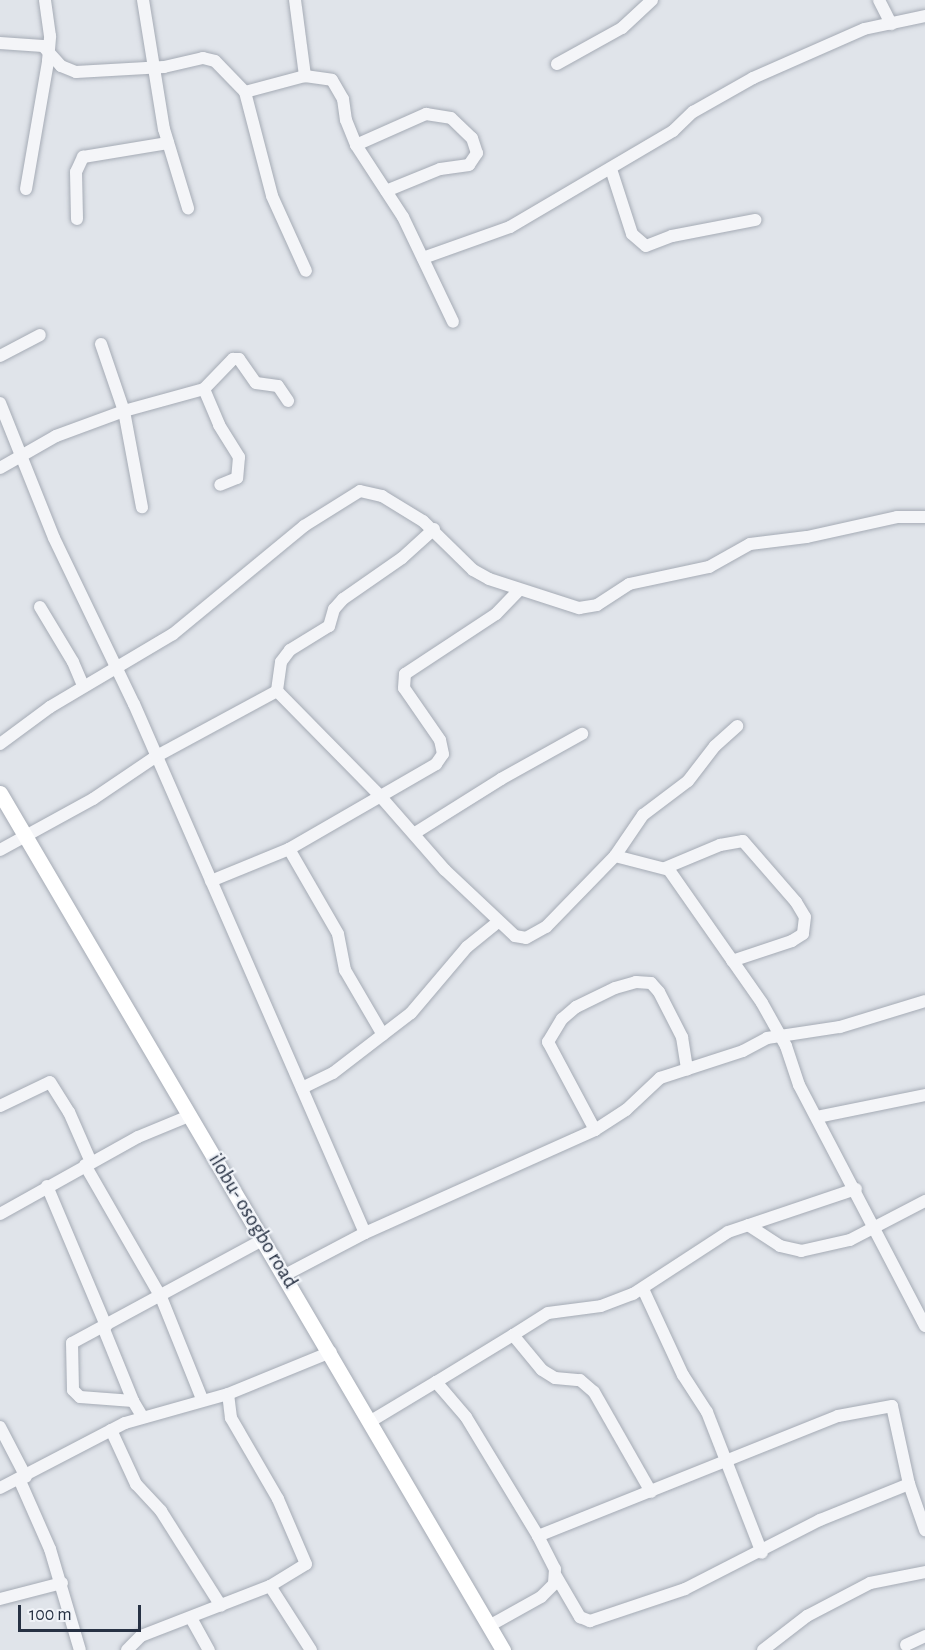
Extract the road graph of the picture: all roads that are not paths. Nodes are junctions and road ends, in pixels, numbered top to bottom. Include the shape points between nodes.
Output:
1 (45, 0) edge
2 (143, 0) edge
3 (295, 0) edge
4 (652, 0) edge
5 (879, 0) edge
6 (925, 15) edge
7 (891, 24) junction
8 (0, 43) edge
9 (49, 50) junction
10 (557, 64) dead end
11 (156, 68) junction
12 (305, 76) junction
13 (245, 92) junction
14 (168, 143) junction
15 (356, 145) junction
16 (611, 169) junction
17 (26, 189) dead end
18 (386, 191) junction
19 (188, 208) dead end
20 (77, 219) dead end
21 (755, 220) dead end
22 (423, 258) junction
23 (306, 271) dead end
24 (453, 322) dead end
25 (40, 335) dead end
26 (101, 344) dead end
27 (0, 356) edge
28 (204, 388) junction
29 (288, 401) dead end
30 (0, 403) edge
31 (124, 411) junction
32 (22, 454) junction
33 (0, 468) edge
34 (220, 485) dead end
35 (142, 507) dead end
36 (925, 517) edge
37 (434, 529) junction
38 (519, 590) junction
39 (40, 607) dead end
40 (116, 668) junction
41 (83, 686) junction
42 (277, 691) junction
43 (737, 726) dead end
44 (582, 734) dead end
45 (0, 744) edge
46 (155, 757) junction
47 (0, 793) edge
48 (381, 797) junction
49 (415, 833) junction
50 (27, 839) junction
51 (289, 849) junction
52 (0, 850) edge
53 (615, 856) junction
54 (665, 868) junction
55 (211, 881) junction
56 (498, 922) junction
57 (732, 961) junction
58 (925, 1001) edge
59 (383, 1035) junction
60 (780, 1038) junction
61 (687, 1070) junction
62 (302, 1088) junction
63 (925, 1095) edge
64 (0, 1106) edge
65 (191, 1115) junction
66 (817, 1117) junction
67 (595, 1130) junction
68 (88, 1163) junction
69 (47, 1186) junction
70 (856, 1189) junction
71 (925, 1201) edge
72 (0, 1214) edge
73 (748, 1225) junction
74 (878, 1229) junction
75 (365, 1233) junction
76 (264, 1239) junction
77 (285, 1275) junction
78 (643, 1289) junction
79 (161, 1297) junction
80 (921, 1308) edge
81 (104, 1326) junction
82 (925, 1326) edge
83 (513, 1335) junction
84 (331, 1352) junction
85 (436, 1382) junction
86 (228, 1394) junction
87 (202, 1399) junction
88 (133, 1401) junction
89 (142, 1416) junction
90 (371, 1421) junction
91 (0, 1427) edge
92 (111, 1430) junction
93 (725, 1461) junction
94 (23, 1479) junction
95 (909, 1484) junction
96 (0, 1488) edge
97 (651, 1492) junction
98 (925, 1530) edge
99 (538, 1536) junction
100 (762, 1552) junction
101 (925, 1572) edge
102 (556, 1576) junction
103 (62, 1583) junction
104 (270, 1586) junction
105 (0, 1599) edge
106 (221, 1606) junction
107 (191, 1618) junction
108 (489, 1626) junction
109 (925, 1636) edge
110 (906, 1645) dead end
111 (80, 1650) edge
112 (127, 1650) edge
113 (209, 1650) edge
114 (311, 1650) edge
115 (503, 1650) edge
116 (763, 1650) edge

1 - 9 street
2 - 11 street
3 - 12 street
4 - 10 street via 622,28
5 - 7 street
6 - 7 street
7 - 16 street via 864,29 753,78 693,112 673,131
8 - 9 street via 35,44
9 - 11 street via 61,66 76,72
9 - 17 street
11 - 13 street via 203,58 215,61
11 - 14 street
12 - 13 street
12 - 15 street via 325,77 338,86
13 - 23 street via 272,196
14 - 19 street
14 - 20 street via 83,157 76,172
15 - 18 street
15 - 18 street via 426,114 451,118 472,138 477,153 469,165 440,169
16 - 21 street via 632,234 646,246 681,234
16 - 22 street via 510,227
18 - 22 street
22 - 24 street
25 - 27 street
26 - 31 street
28 - 29 street via 233,359 239,359 256,383 278,386
28 - 31 street
28 - 34 street via 223,433 239,457 237,478
30 - 32 street
31 - 32 street
31 - 35 street
32 - 33 street
32 - 40 street via 54,538
36 - 38 street via 897,517 807,537 750,544 709,567 629,584 587,608 567,606
37 - 38 street via 473,570
37 - 40 street via 382,496 360,491 351,494 304,526 173,634
37 - 42 street via 402,558 343,598 334,609 329,626 290,651 281,662
38 - 48 street via 496,614 405,674 404,688 440,740 443,754 436,764
39 - 41 street via 74,662
40 - 41 street
40 - 46 street
41 - 45 street
42 - 46 street
42 - 48 street
43 - 53 street via 715,746 688,782 643,815
44 - 49 street
46 - 50 street
46 - 55 street
47 - 50 main road, ilobu- osogbo road
48 - 49 street
48 - 51 street
49 - 56 street
50 - 52 street
50 - 65 main road, ilobu- osogbo road
51 - 55 street
51 - 59 street via 338,934 345,970
53 - 54 street
53 - 56 street via 533,936 521,939
54 - 57 street via 677,879
54 - 57 street via 737,839 743,841 796,902 805,917 802,934
55 - 62 street
56 - 59 street via 467,947 411,1013
57 - 60 street via 762,1003
58 - 60 street via 881,1018
59 - 62 street via 333,1073
60 - 61 street via 767,1038 743,1051
60 - 66 street
61 - 67 street via 660,1078 626,1110
61 - 67 street via 681,1037 651,983 636,982 615,988 576,1007 562,1019 548,1042
62 - 75 street
63 - 66 street
64 - 68 street via 50,1082 69,1112
65 - 68 street
65 - 76 main road, ilobu- osogbo road
66 - 70 street
67 - 75 street
68 - 69 street
68 - 79 street
69 - 72 street
69 - 81 street
70 - 73 street
70 - 74 street
71 - 74 street
73 - 74 street via 780,1246 801,1251
73 - 78 street via 702,1245
74 - 80 street via 891,1264
75 - 77 street
76 - 77 main road, ilobu- osogbo road
76 - 79 street
77 - 84 main road, ilobu- osogbo road
78 - 83 street via 601,1306 548,1313
78 - 93 street via 683,1375 707,1412
79 - 81 street
79 - 87 street
80 - 82 street
81 - 88 street
81 - 88 street via 72,1343 73,1390 80,1397
83 - 85 street
83 - 97 street via 542,1370 555,1378 580,1380 594,1392
84 - 86 street
84 - 90 main road, ilobu- osogbo road
85 - 90 street
85 - 99 street via 466,1417
86 - 87 street
86 - 104 street via 234,1424 260,1466 306,1562
87 - 89 street
88 - 89 street
89 - 92 street
90 - 108 main road, ilobu- osogbo road
91 - 94 street
92 - 94 street
92 - 106 street via 136,1484 161,1511
93 - 95 street via 838,1416 892,1406
93 - 97 street
93 - 100 street
94 - 96 street
94 - 103 street
95 - 98 street
95 - 100 street via 820,1520
97 - 99 street
99 - 102 street
100 - 102 street via 686,1589 591,1621 580,1617
101 - 116 street via 870,1583 807,1616
102 - 108 street via 541,1597
103 - 105 street
103 - 111 street
104 - 106 street
104 - 114 street
106 - 107 street
107 - 112 street via 141,1636
107 - 113 street
108 - 115 main road, ilobu- osogbo road
109 - 110 street

